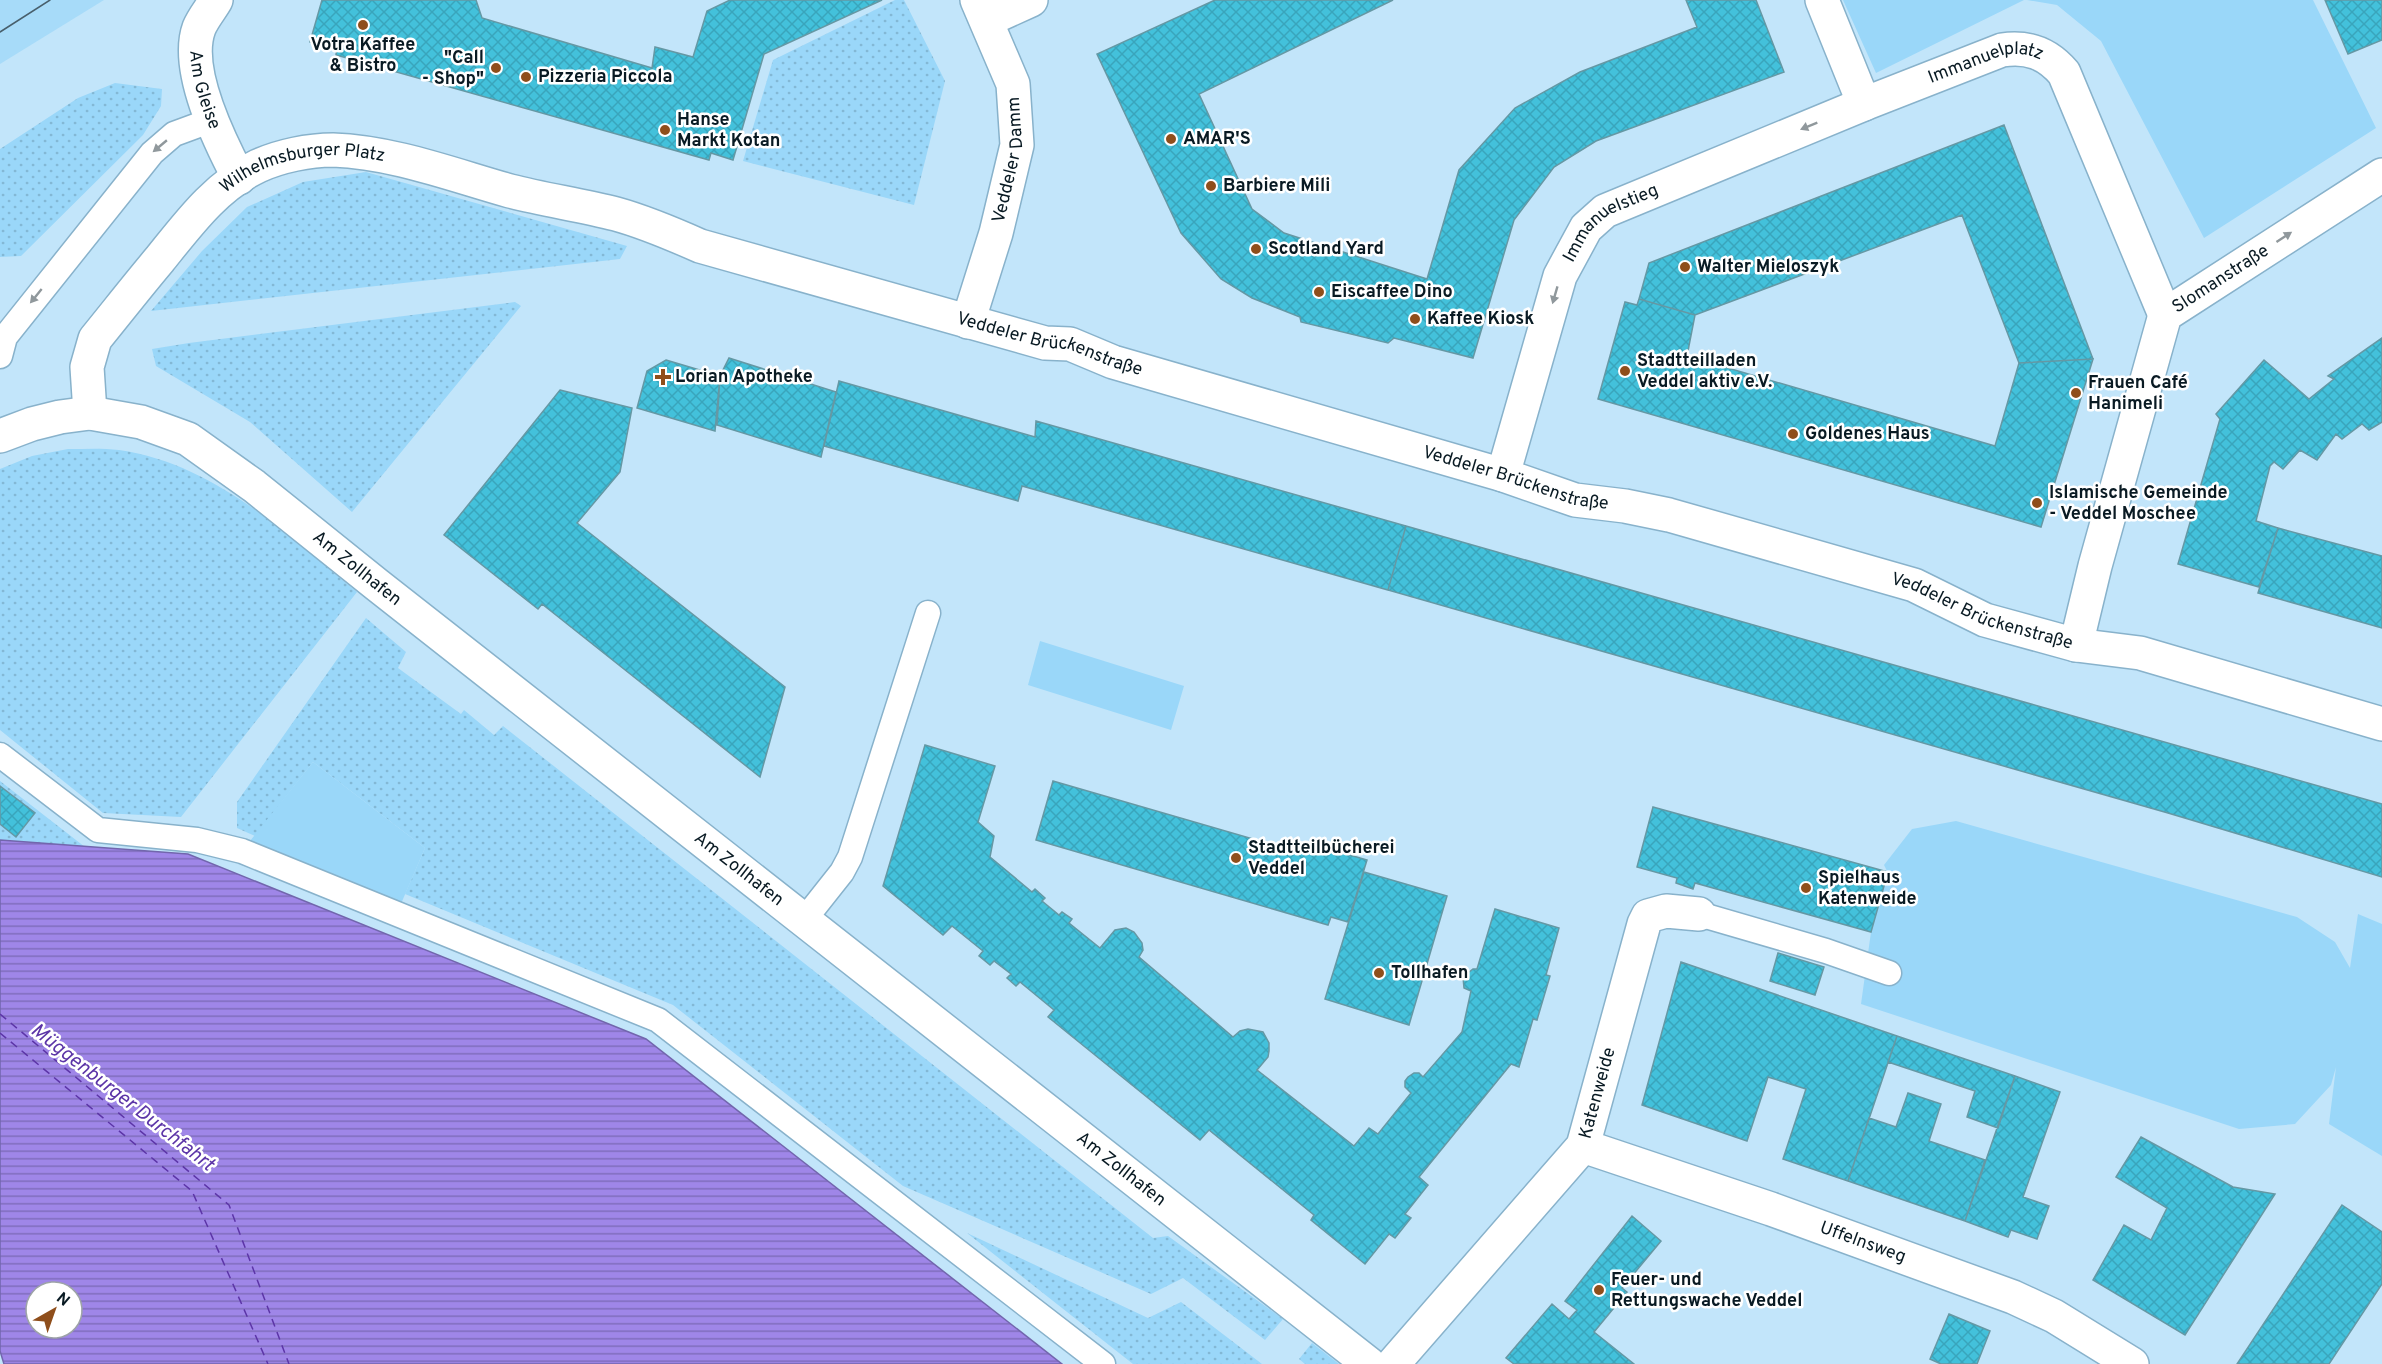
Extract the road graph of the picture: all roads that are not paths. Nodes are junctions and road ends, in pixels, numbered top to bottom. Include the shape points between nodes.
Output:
1 (216, 0) edge
2 (1031, 0) edge
3 (1822, 0) edge
4 (982, 10) edge
5 (1863, 104) junction
6 (212, 120) junction
7 (2382, 175) edge
8 (239, 178) junction
9 (650, 225) joint
10 (2164, 315) junction
11 (968, 322) junction
12 (0, 356) edge
13 (90, 413) junction
14 (0, 435) edge
15 (1503, 475) junction
16 (928, 613) dead end
17 (2076, 645) junction
18 (2382, 724) edge
19 (0, 755) edge
20 (1699, 914) joint
21 (804, 920) junction
22 (1889, 973) dead end
23 (1582, 1146) junction
24 (1103, 1364) edge
25 (1369, 1364) edge
26 (1393, 1364) edge
27 (2132, 1364) edge

1 - 6 street, Am Gleise via 199,28 196,51
2 - 4 street
3 - 5 street
4 - 11 street, Veddeler Damm via 1013,84 1017,145 996,233
5 - 10 street, Immanuelplatz via 2002,50 2029,49 2053,60 2064,73
5 -> 15 street, Immanuelstieg via 1605,210 1586,228 1560,276
6 - 8 street, Am Gleise
6 -> 12 lane via 174,134 152,153 5,337
10 -> 7 street, Slomanstraße
8 - 9 street, Wilhelmsburger Platz via 258,166 305,152 333,150 393,159
8 - 13 street, Wilhelmsburger Platz via 203,207 95,339 87,367
9 - 11 street, Veddeler Brückenstraße via 700,246
10 - 17 street, Slomanstraße
11 - 15 street, Veddeler Brückenstraße via 1045,344 1070,344 1113,362
13 - 14 street, Am Zollhafen via 60,417
13 - 21 street, Am Zollhafen via 141,422 188,439
15 - 17 street, Veddeler Brückenstraße via 1575,500 1669,515 1914,585 1985,620
16 - 21 lane via 850,856
17 - 18 street, Veddeler Brückenstraße via 2140,653
19 - 24 lane via 98,830 197,840 242,851 658,1020
20 - 22 lane
20 - 23 street, Katenweide via 1666,911 1648,916
21 - 25 street, Am Zollhafen
23 - 26 street, Katenweide
23 - 27 street, Uffelnsweg via 1771,1209 2013,1297 2054,1316

